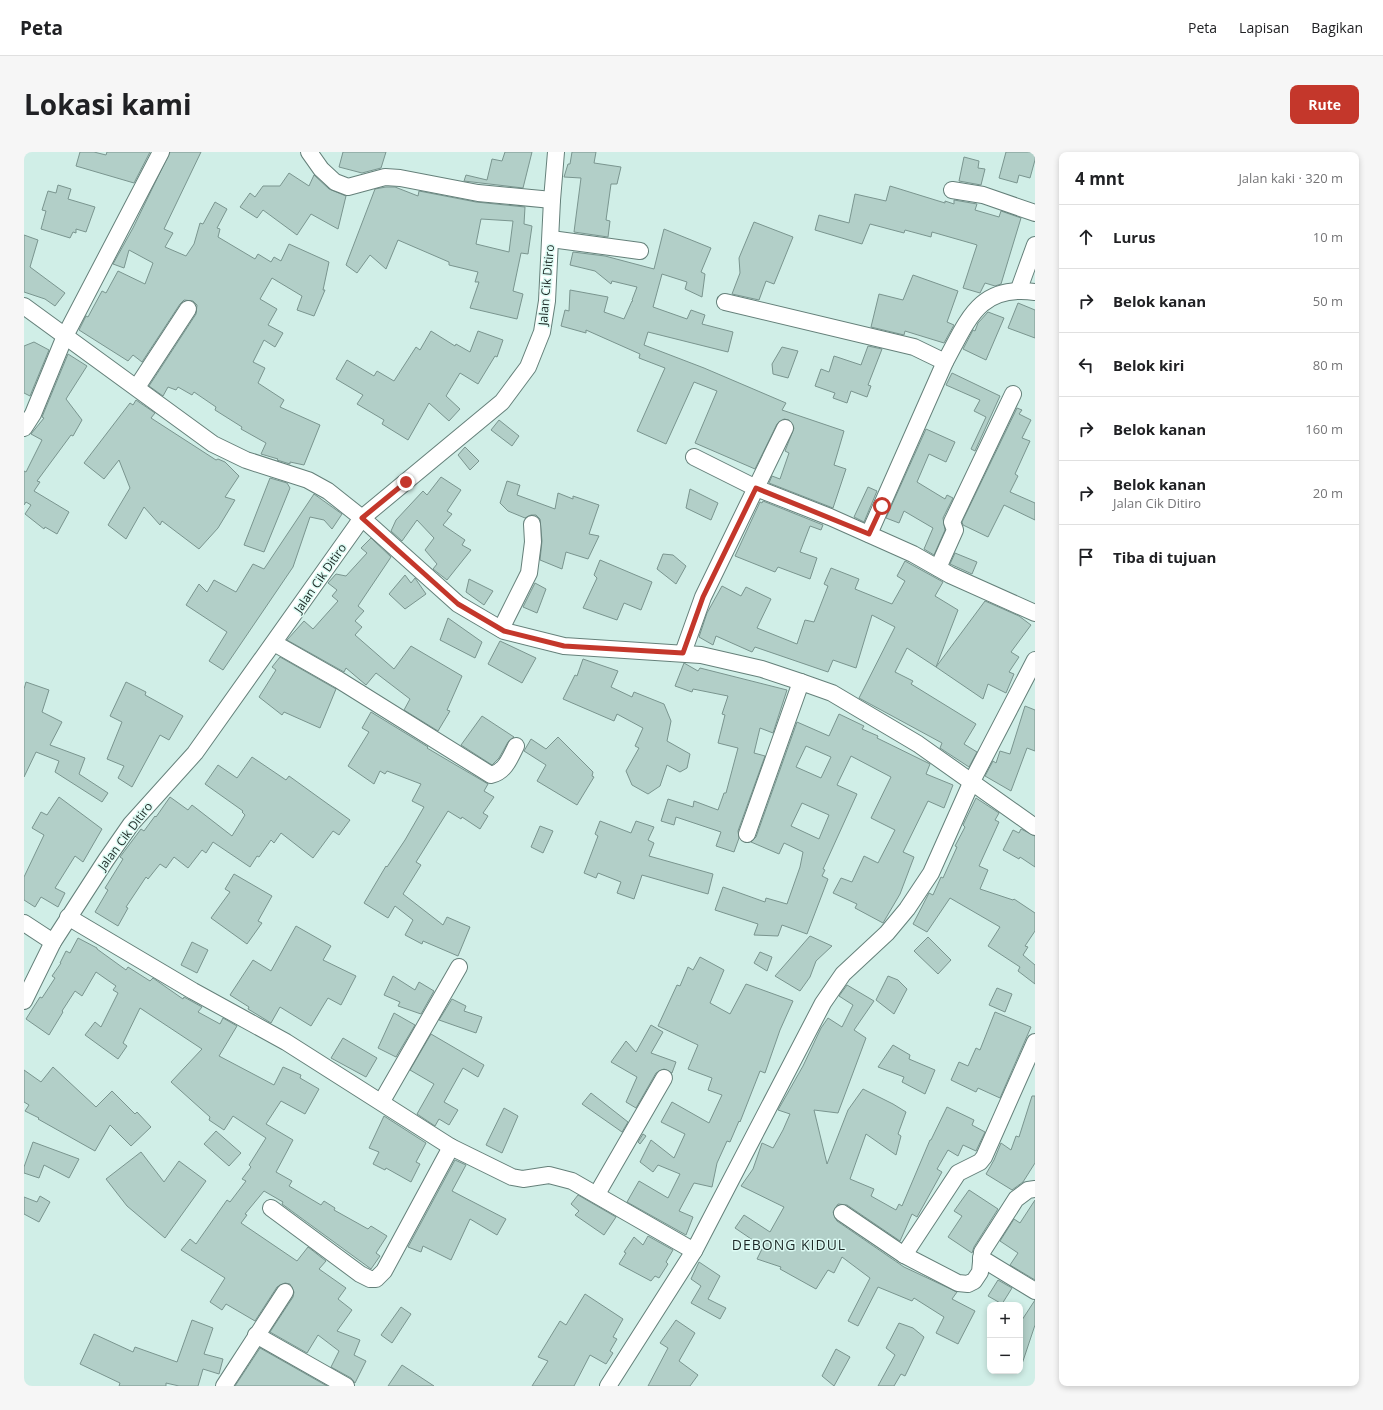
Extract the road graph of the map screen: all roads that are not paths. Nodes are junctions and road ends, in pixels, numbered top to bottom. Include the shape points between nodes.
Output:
1 (161, 152) edge
2 (309, 152) edge
3 (556, 152) edge
4 (952, 190) dead end
5 (552, 200) junction
6 (1035, 213) edge
7 (551, 239) junction
8 (1035, 245) edge
9 (640, 251) dead end
10 (1027, 290) edge
11 (726, 302) dead end
12 (24, 306) edge
13 (188, 309) dead end
14 (65, 336) junction
15 (945, 362) junction
16 (137, 387) junction
17 (1013, 394) dead end
18 (24, 428) edge
19 (785, 428) dead end
20 (694, 457) dead end
21 (756, 488) junction
22 (362, 518) junction
23 (532, 524) dead end
24 (869, 534) junction
25 (938, 568) junction
26 (1035, 613) edge
27 (501, 629) junction
28 (274, 643) junction
29 (683, 653) junction
30 (1035, 660) edge
31 (801, 682) junction
32 (516, 746) dead end
33 (972, 781) junction
34 (1035, 827) edge
35 (747, 834) dead end
36 (68, 917) junction
37 (24, 923) edge
38 (53, 942) junction
39 (459, 967) dead end
40 (24, 1001) edge
41 (1035, 1042) edge
42 (664, 1078) dead end
43 (382, 1101) junction
44 (451, 1146) junction
45 (1035, 1189) edge
46 (597, 1194) junction
47 (271, 1208) dead end
48 (842, 1213) dead end
49 (694, 1251) junction
50 (904, 1255) junction
51 (981, 1258) junction
52 (1035, 1291) edge
53 (285, 1292) dead end
54 (256, 1335) junction
55 (224, 1386) edge
56 (346, 1386) edge
57 (608, 1386) edge

1 - 14 street
2 - 5 street via 321,169 335,182 348,187 393,177 478,193
3 - 5 street, Jalan Cik Ditiro
4 - 6 street via 983,195
5 - 7 street, Jalan Cik Ditiro
7 - 9 street
7 - 22 street, Jalan Cik Ditiro via 542,332 528,367 502,402
8 - 10 street
10 - 15 street via 1001,293 984,300 972,313
11 - 15 street via 914,347
12 - 14 street
13 - 16 street
14 - 16 street
14 - 18 street via 33,414
15 - 24 street
16 - 22 street via 213,444 246,460 308,480 328,491
17 - 25 street via 952,522 955,530
19 - 21 street
20 - 21 street
21 - 24 street
21 - 29 street via 703,597
22 - 27 street via 458,604
22 - 28 street, Jalan Cik Ditiro
23 - 27 street via 533,542 529,573
24 - 25 street
25 - 26 street
27 - 29 street via 564,646
28 - 32 street via 339,680 491,775 504,767
28 - 36 street, Jalan Cik Ditiro via 195,753 132,824
29 - 31 street via 762,669
30 - 33 street
31 - 33 street via 832,693 918,744
31 - 35 street
33 - 34 street
33 - 49 street via 931,873 907,909 843,974 823,1003
36 - 38 street, Jalan Cik Ditiro
36 - 43 street via 193,991 286,1042
37 - 38 street
38 - 40 street, Jalan Cik Ditiro
39 - 43 street
41 - 50 street via 984,1157 980,1162 958,1173
42 - 46 street
43 - 44 street
44 - 46 street via 512,1177 562,1177
44 - 47 street via 384,1271 376,1279 360,1274
45 - 51 street via 1028,1190 1016,1199 986,1244
46 - 49 street
48 - 50 street
49 - 57 street
50 - 51 street via 958,1283 968,1284 974,1281 980,1272
51 - 52 street
53 - 54 street
54 - 55 street
54 - 56 street

